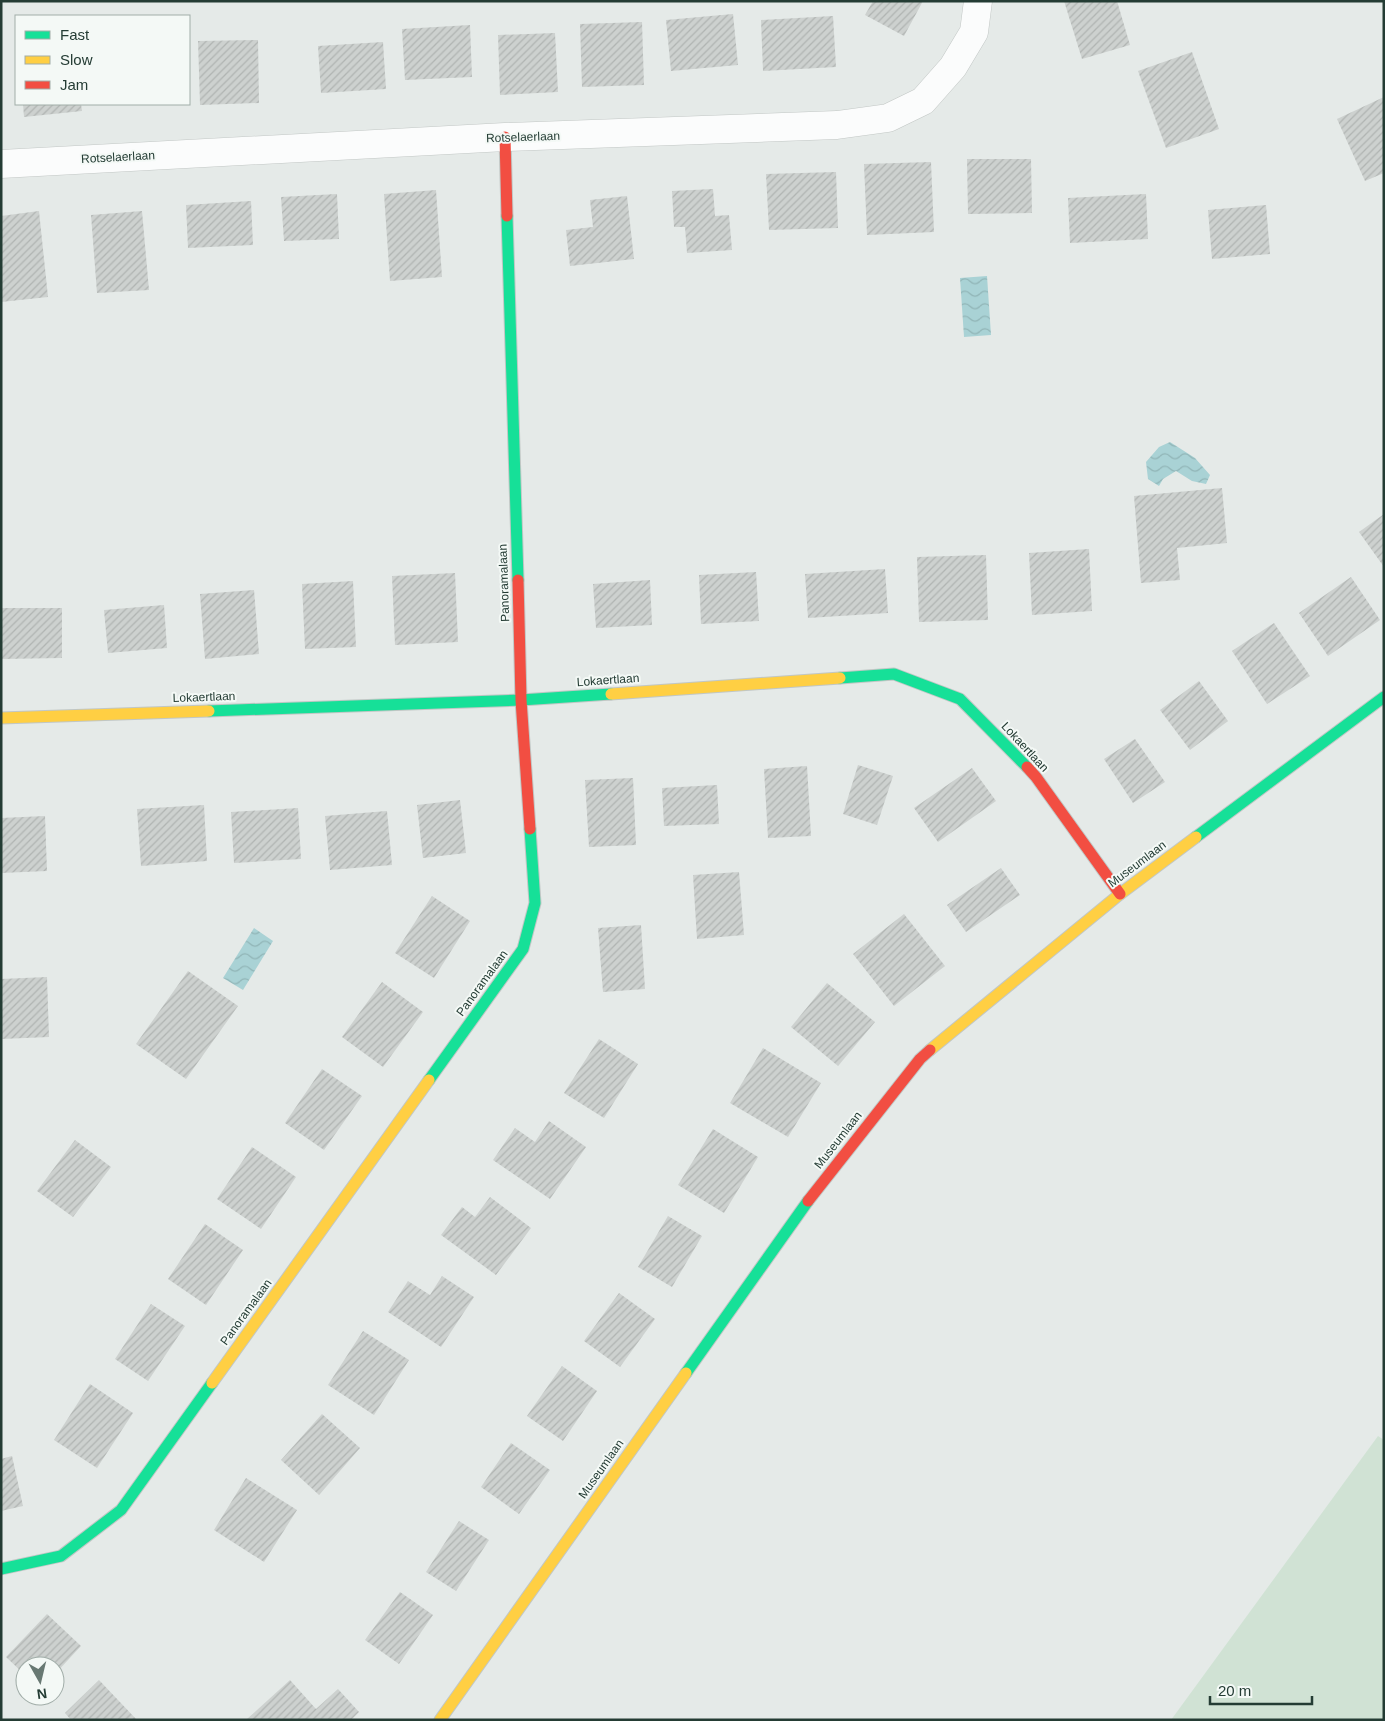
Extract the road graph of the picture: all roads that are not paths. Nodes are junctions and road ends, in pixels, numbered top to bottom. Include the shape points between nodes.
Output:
1 (978, 1) edge
2 (505, 137) junction
3 (1, 164) edge
4 (1384, 697) edge
5 (521, 700) junction
6 (1, 718) edge
7 (1120, 894) junction
8 (1, 1569) edge
9 (440, 1720) edge

1 - 2 street, Rotselaerlaan via 974,32 953,67 923,101 888,118 837,125
2 - 3 street, Rotselaerlaan
2 - 5 street, Panoramalaan
4 - 7 street, Museumlaan
5 - 6 street, Lokaertlaan
5 - 7 street, Lokaertlaan via 894,674 960,698 1036,777
5 - 8 street, Panoramalaan via 535,903 523,949 121,1510 61,1556
7 - 9 street, Museumlaan via 920,1059 815,1190

